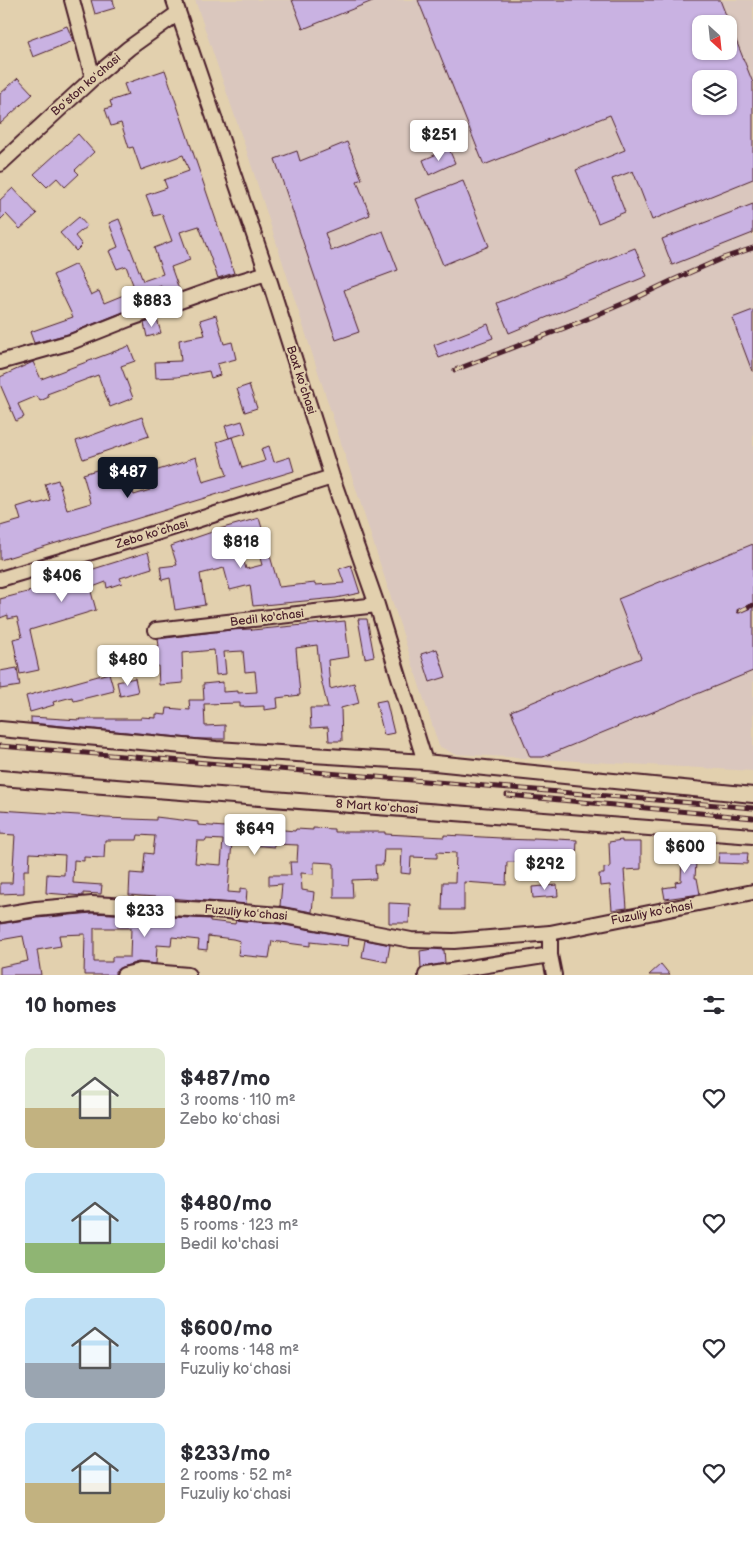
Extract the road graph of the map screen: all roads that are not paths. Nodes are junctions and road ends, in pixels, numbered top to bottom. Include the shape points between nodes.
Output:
1 (72, 0) edge
2 (176, 7) edge
3 (93, 78) junction
4 (0, 164) edge
5 (266, 273) junction
6 (0, 362) edge
7 (332, 477) junction
8 (0, 579) edge
9 (377, 605) junction
10 (156, 630) dead end
11 (0, 729) edge
12 (425, 762) junction
13 (0, 778) edge
14 (753, 795) edge
15 (753, 836) edge
16 (753, 892) edge
17 (0, 916) edge
18 (550, 934) junction
19 (550, 955) junction
20 (124, 975) edge
21 (188, 975) edge
22 (426, 975) edge
23 (554, 975) edge

1 - 3 street
2 - 3 street, Boʻston koʻchasi
2 - 5 street, Baxt koʻchasi
3 - 4 street, Boʻston koʻchasi
5 - 6 street via 199,294 71,342
5 - 7 street, Baxt koʻchasi
7 - 8 street, Zebo koʻchasi
7 - 9 street, Baxt koʻchasi
9 - 10 street, Bedil ko'chasi
9 - 12 street, Baxt koʻchasi
11 - 12 street via 216,749
12 - 14 street
13 - 15 street, 8 Mart koʻchasi
16 - 18 street, Fuzuliy koʻchasi
17 - 18 street, Fuzuliy koʻchasi via 92,904 280,914 410,940
18 - 19 street
19 - 22 street
19 - 23 street
20 - 21 street via 140,971

